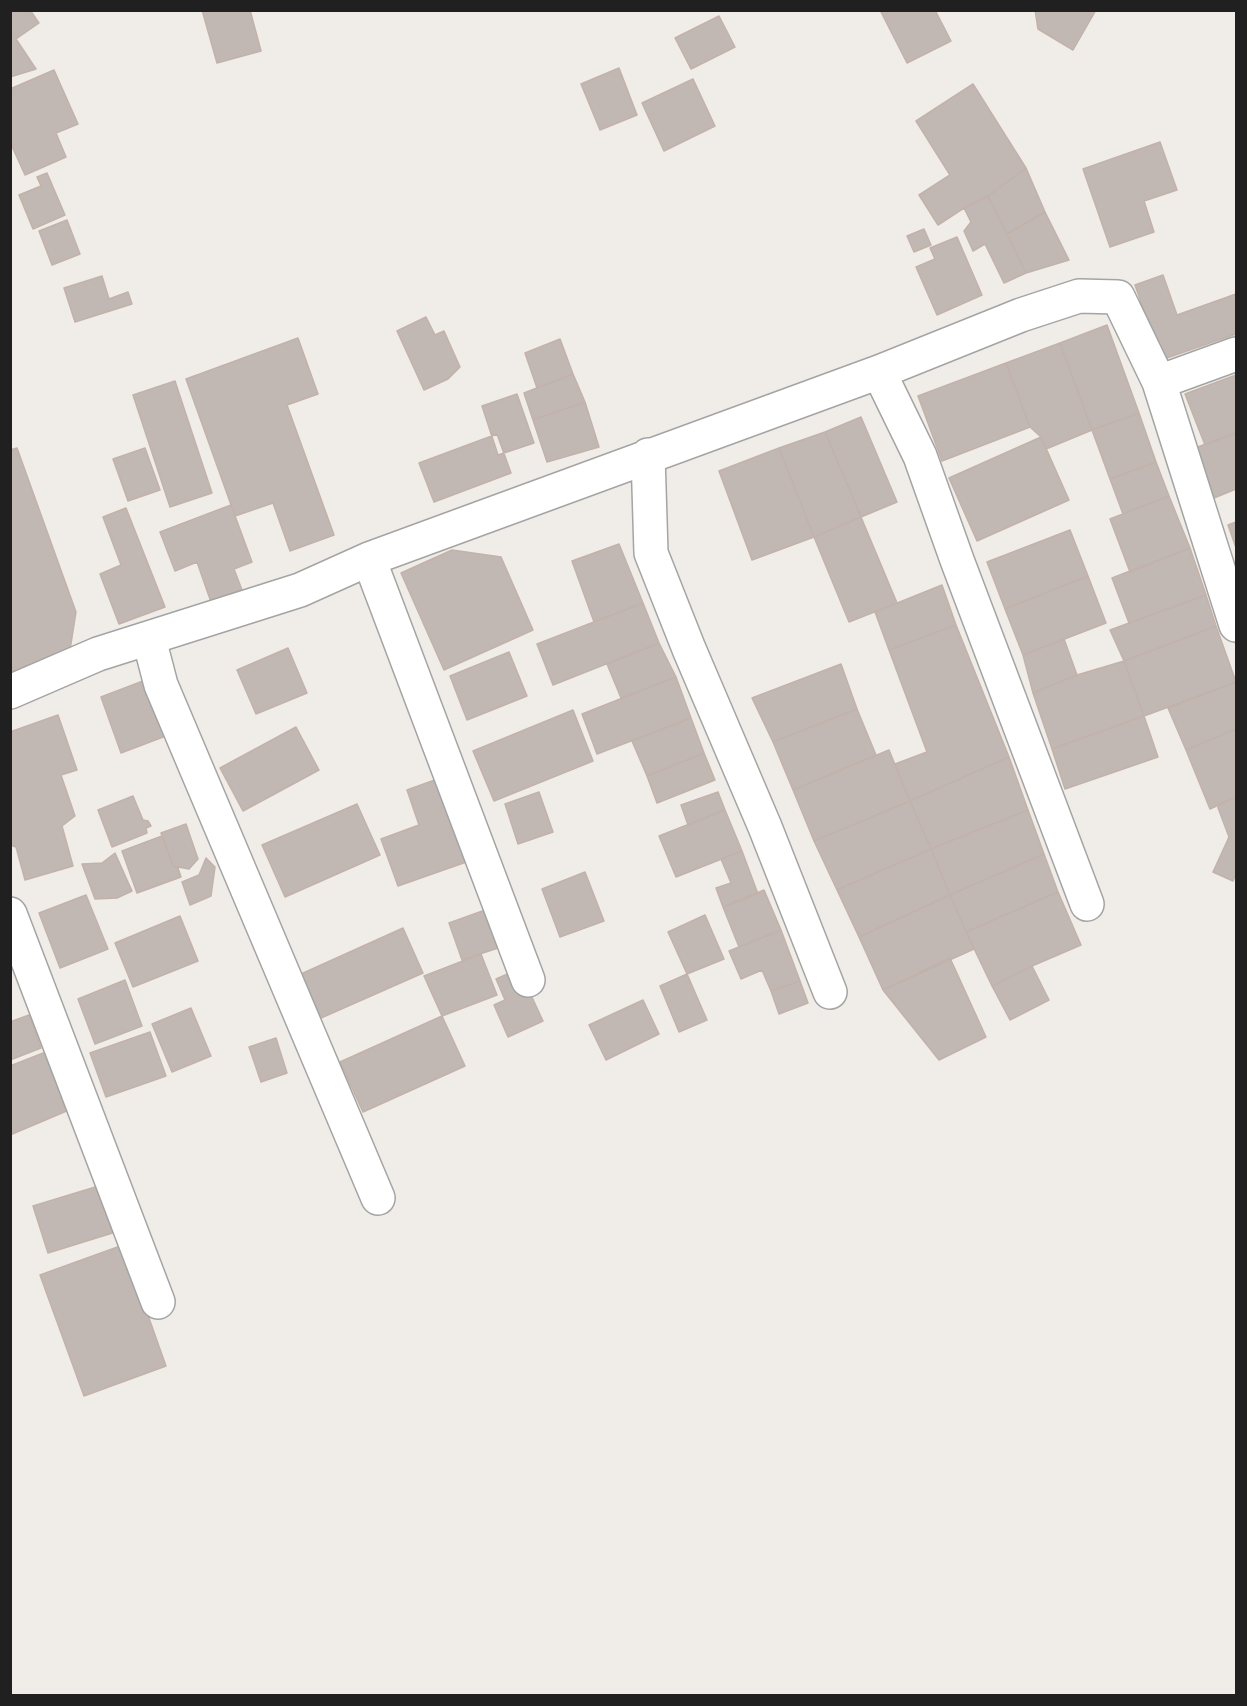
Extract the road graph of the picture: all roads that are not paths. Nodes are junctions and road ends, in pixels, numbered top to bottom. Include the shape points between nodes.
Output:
1 (1236, 354) edge
2 (879, 372) junction
3 (1159, 382) junction
4 (648, 455) junction
5 (369, 559) junction
6 (1236, 625) edge
7 (149, 639) junction
8 (10, 692) edge
9 (1087, 904) dead end
10 (10, 914) edge
11 (528, 980) dead end
12 (830, 992) dead end
13 (378, 1198) dead end
14 (158, 1302) dead end

1 - 3 street
2 - 3 street via 1079,296 1118,297
2 - 4 street
2 - 9 street via 920,456
3 - 6 street
4 - 5 street
4 - 12 street via 651,553
5 - 7 street via 300,590
5 - 11 street
7 - 8 street via 98,654
7 - 13 street via 161,685
10 - 14 street

